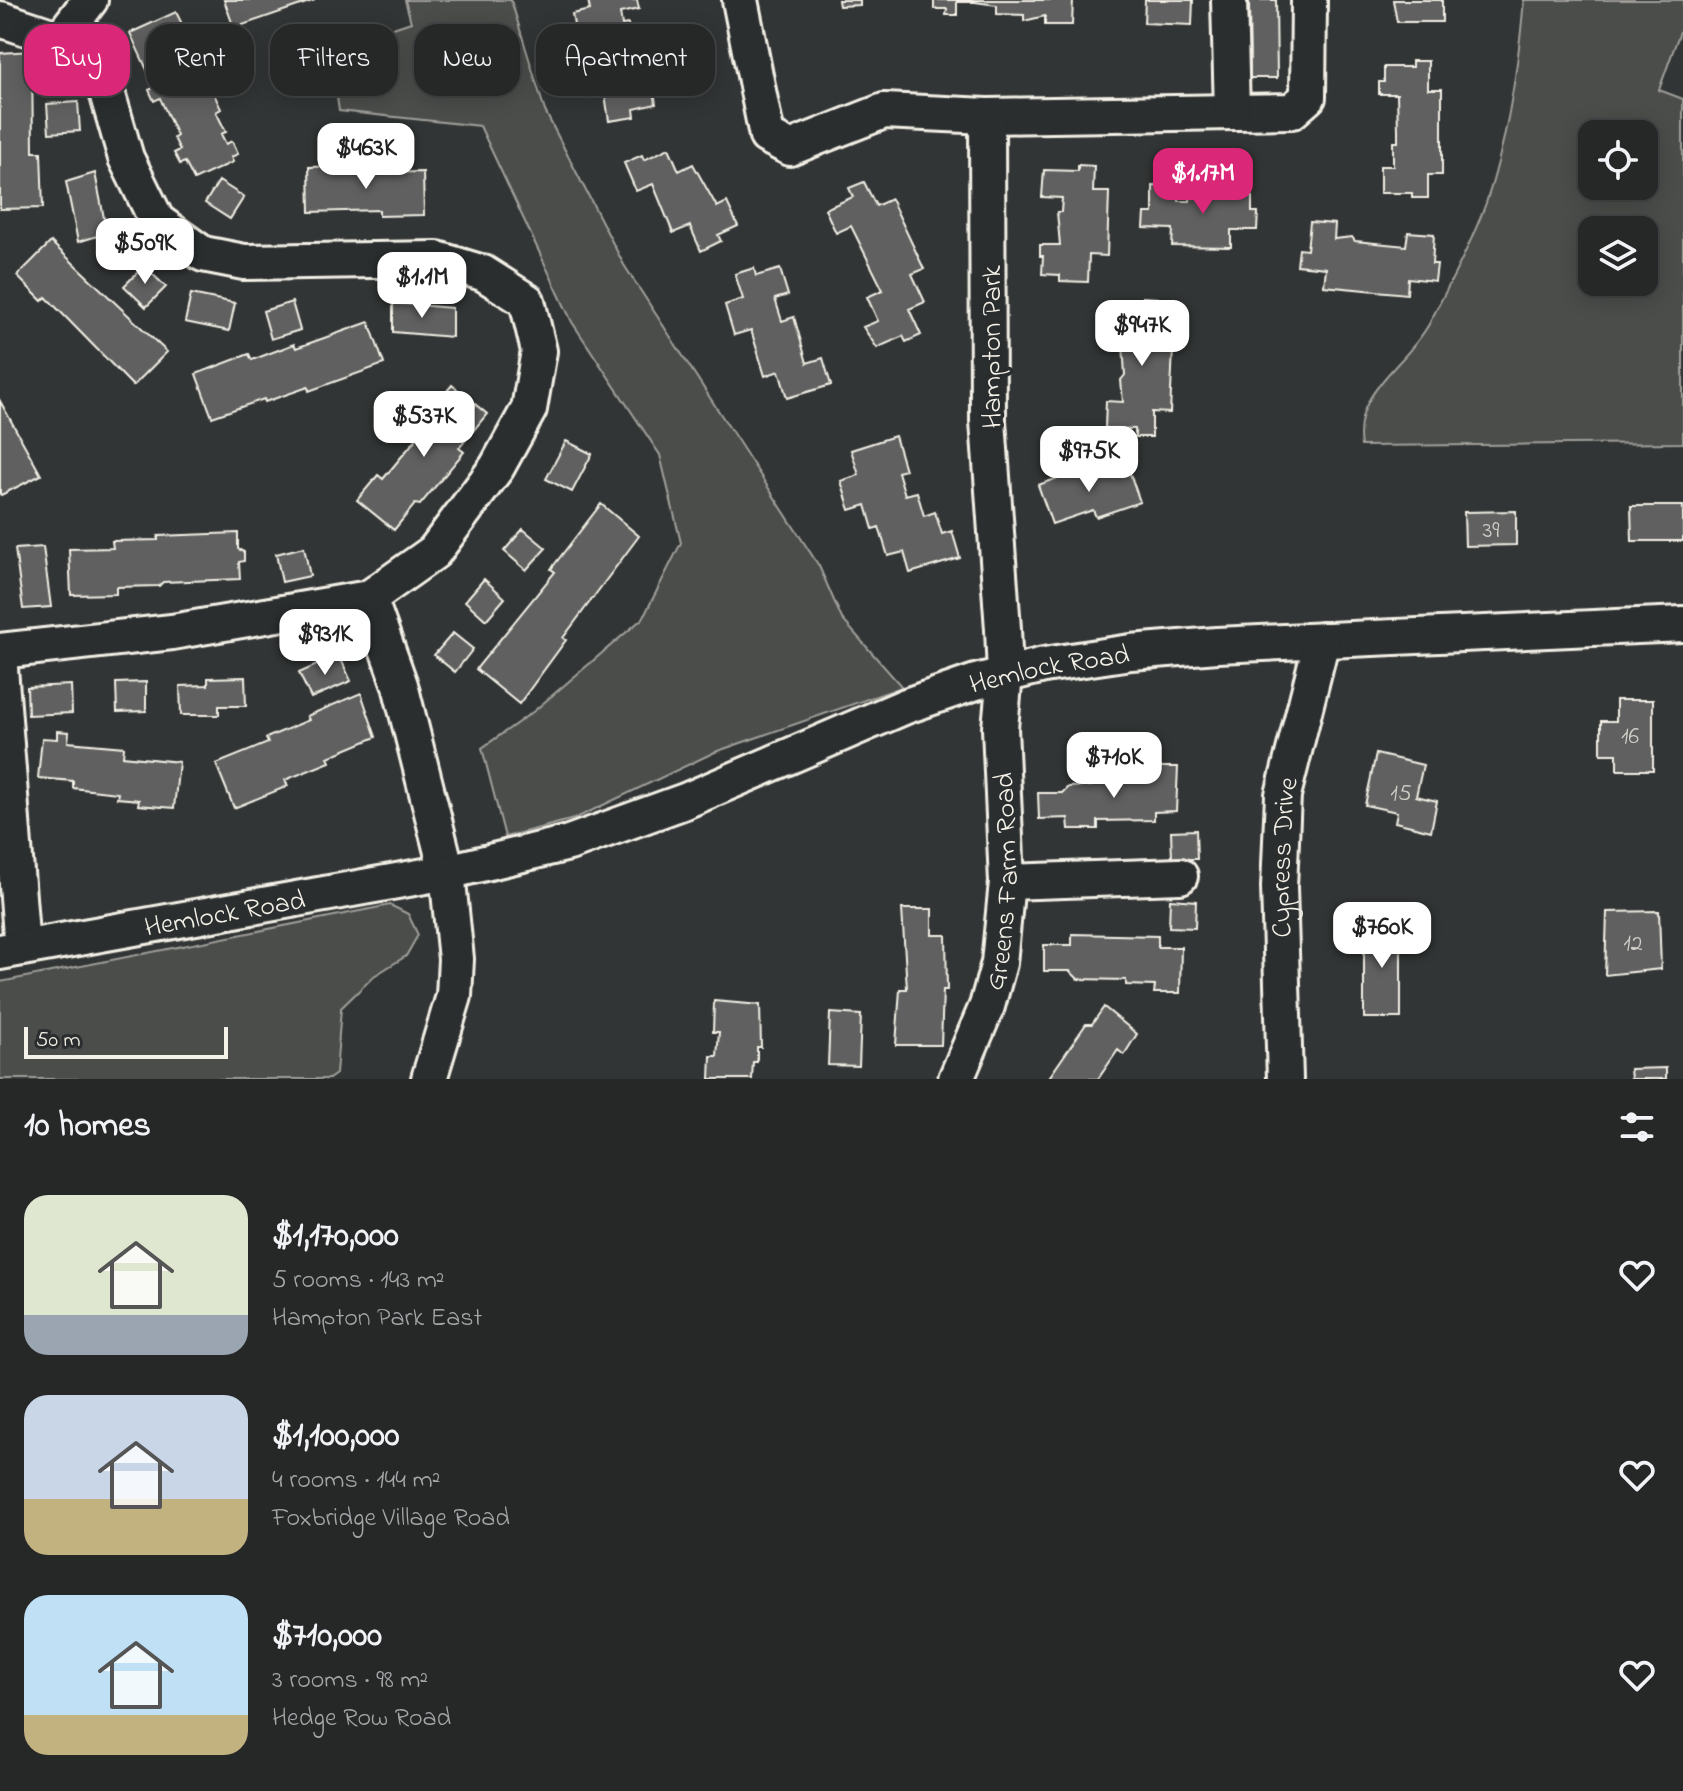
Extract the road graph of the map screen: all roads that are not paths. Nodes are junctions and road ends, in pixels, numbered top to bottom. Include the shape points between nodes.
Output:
1 (90, 0) edge
2 (740, 0) edge
3 (1229, 0) edge
4 (1309, 0) edge
5 (0, 19) edge
6 (72, 24) edge
7 (24, 27) edge
8 (108, 96) edge
9 (1232, 112) junction
10 (987, 116) junction
11 (369, 598) junction
12 (1683, 624) edge
13 (1322, 640) junction
14 (0, 651) edge
15 (0, 668) edge
16 (1005, 674) junction
17 (447, 872) junction
18 (1180, 876) dead end
19 (1007, 882) junction
20 (11, 950) edge
21 (429, 1079) edge
22 (956, 1079) edge
23 (1285, 1079) edge

1 - 6 street
2 - 10 street via 767,136 790,148 884,111
3 - 9 street
4 - 9 street via 1308,97 1292,111
5 - 7 street
8 - 11 street via 126,158 157,221 203,254 244,262 437,259 483,273 527,301 539,351 529,409 497,467 434,552
9 - 10 street
10 - 16 street, Hampton Park via 988,421
11 - 14 street via 172,632
11 - 17 street via 400,685
12 - 13 street, Hemlock Road
13 - 16 street, Hemlock Road via 1131,652
13 - 23 street, Cypress Drive via 1283,795 1279,887
15 - 20 street
16 - 17 street, Hemlock Road via 906,706 611,830
16 - 19 street, Greens Farm Road via 1000,728
17 - 20 street, Hemlock Road
17 - 21 street via 456,959 454,996
18 - 19 street
19 - 22 street, Greens Farm Road via 999,963

